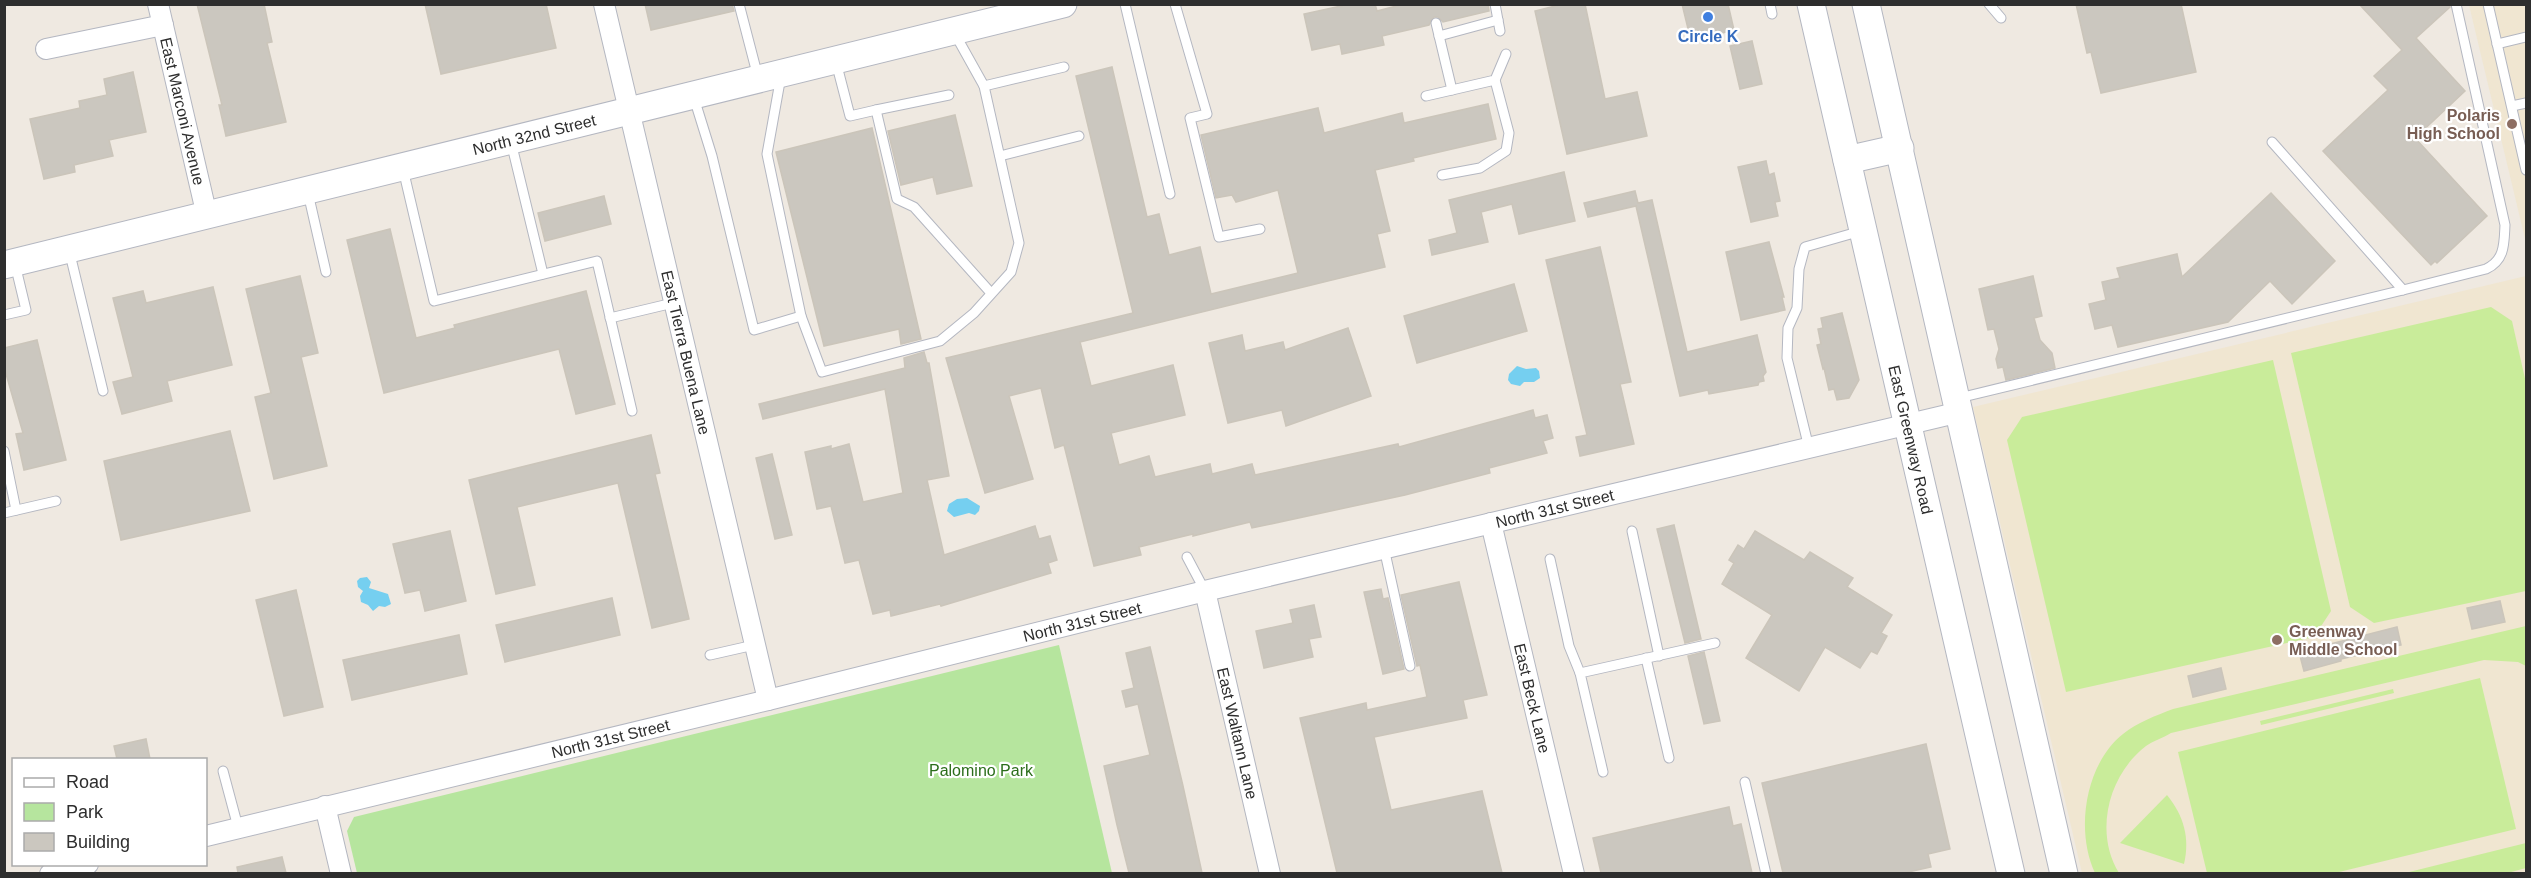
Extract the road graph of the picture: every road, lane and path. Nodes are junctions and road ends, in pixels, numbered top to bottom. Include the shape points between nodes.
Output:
1 (158, 4) edge
2 (604, 4) edge
3 (739, 4) edge
4 (1063, 4) edge
5 (1125, 4) edge
6 (1175, 4) edge
7 (1495, 4) edge
8 (1810, 4) edge
9 (1866, 4) edge
10 (1989, 4) edge
11 (2456, 4) edge
12 (2488, 4) edge
13 (2001, 18) dead end
14 (1498, 20) junction
15 (1436, 23) dead end
16 (163, 26) junction
17 (954, 31) junction
18 (1500, 31) dead end
19 (1439, 36) junction
20 (2526, 37) edge
21 (2497, 44) junction
22 (46, 49) dead end
23 (1506, 54) dead end
24 (836, 60) junction
25 (1064, 66) dead end
26 (770, 77) junction
27 (1495, 80) junction
28 (984, 86) junction
29 (1452, 90) junction
30 (693, 95) junction
31 (949, 95) dead end
32 (1426, 96) dead end
33 (2526, 103) edge
34 (2512, 106) junction
35 (876, 110) junction
36 (628, 112) junction
37 (1078, 136) dead end
38 (510, 141) junction
39 (2272, 142) dead end
40 (1900, 148) junction
41 (1000, 156) junction
42 (1846, 160) junction
43 (402, 167) junction
44 (2526, 170) edge
45 (1442, 175) dead end
46 (308, 190) junction
47 (1170, 194) dead end
48 (207, 216) junction
49 (1260, 229) dead end
50 (1863, 230) junction
51 (69, 249) junction
52 (10, 264) edge
53 (326, 272) dead end
54 (543, 274) junction
55 (2403, 290) junction
56 (992, 293) junction
57 (673, 303) junction
58 (4, 315) edge
59 (801, 316) junction
60 (610, 318) junction
61 (103, 391) dead end
62 (1959, 405) junction
63 (632, 411) dead end
64 (1908, 424) junction
65 (1809, 447) junction
66 (4, 451) edge
67 (56, 501) dead end
68 (16, 510) junction
69 (4, 513) edge
70 (1491, 523) junction
71 (1632, 531) dead end
72 (1384, 548) junction
73 (1187, 557) dead end
74 (1550, 559) dead end
75 (1205, 591) junction
76 (1715, 643) dead end
77 (754, 645) junction
78 (710, 655) dead end
79 (1659, 656) junction
80 (1646, 658) junction
81 (1410, 666) dead end
82 (1580, 673) junction
83 (768, 700) junction
84 (1669, 758) dead end
85 (223, 771) dead end
86 (1603, 772) dead end
87 (1745, 782) dead end
88 (325, 806) junction
89 (238, 827) junction
90 (207, 836) edge
91 (80, 866) edge
92 (50, 873) edge
93 (341, 873) edge
94 (1270, 873) edge
95 (1574, 873) edge
96 (1766, 873) edge
97 (2011, 873) edge
98 (2064, 873) edge

1 - 16 street, East Marconi Avenue
2 - 36 street, East Tierra Buena Lane
3 - 26 lane
4 - 17 main road, North 32nd Street
5 - 47 lane
6 - 49 lane via 1207,114 1190,118 1218,237
7 - 14 lane
8 - 42 main road, East Greenway Road
9 - 40 main road
10 - 13 lane
11 - 55 lane via 2505,225 2504,244 2495,265
12 - 21 lane
14 - 18 lane
14 - 19 lane
15 - 19 lane
16 - 22 street
16 - 48 street, East Marconi Avenue
17 - 24 main road, North 32nd Street
17 - 28 lane
19 - 29 lane
20 - 21 lane
21 - 34 lane
23 - 27 lane
24 - 26 main road, North 32nd Street
24 - 35 lane via 850,116
25 - 28 lane
26 - 30 main road, North 32nd Street
26 - 59 lane via 767,154
27 - 29 lane
27 - 45 lane via 1509,133 1506,151 1480,168
28 - 41 lane
29 - 32 lane
30 - 36 main road, North 32nd Street
30 - 59 lane via 712,156 753,330
31 - 35 lane
33 - 34 lane
34 - 44 lane
35 - 56 lane via 897,199 914,207
36 - 38 main road, North 32nd Street
36 - 57 street, East Tierra Buena Lane
37 - 41 lane
38 - 43 main road, North 32nd Street
38 - 54 lane
39 - 55 lane
40 - 42 main road
40 - 62 main road
41 - 56 lane via 1019,243 1011,272
42 - 50 main road, East Greenway Road
43 - 46 main road, North 32nd Street
43 - 54 lane via 434,301
46 - 48 main road, North 32nd Street
46 - 53 lane
48 - 51 main road, North 32nd Street
50 - 64 main road, East Greenway Road
50 - 65 lane via 1805,247 1799,269 1797,308 1788,328 1787,358
51 - 52 main road, North 32nd Street
51 - 61 lane
52 - 58 lane via 26,310
54 - 60 lane via 597,261
55 - 62 lane
56 - 59 lane via 940,341 822,372
57 - 60 lane
57 - 77 street, East Tierra Buena Lane
60 - 63 lane
62 - 64 street, North 31st Street
62 - 98 main road
64 - 65 street, North 31st Street
64 - 97 main road, East Greenway Road
65 - 70 street, North 31st Street
66 - 68 lane
67 - 68 lane
68 - 69 lane
70 - 72 street, North 31st Street
70 - 95 street, East Beck Lane
71 - 79 lane
72 - 75 street, North 31st Street
72 - 81 lane
73 - 75 lane
74 - 82 lane via 1569,646
75 - 83 street, North 31st Street
75 - 94 street, East Waltann Lane
76 - 79 lane
77 - 78 lane
77 - 83 street, East Tierra Buena Lane
79 - 80 lane
80 - 82 lane
80 - 84 lane
82 - 86 lane
83 - 88 street, North 31st Street
85 - 89 lane
87 - 96 lane
88 - 89 street, North 31st Street
88 - 93 street
89 - 90 street, North 31st Street
91 - 92 street

